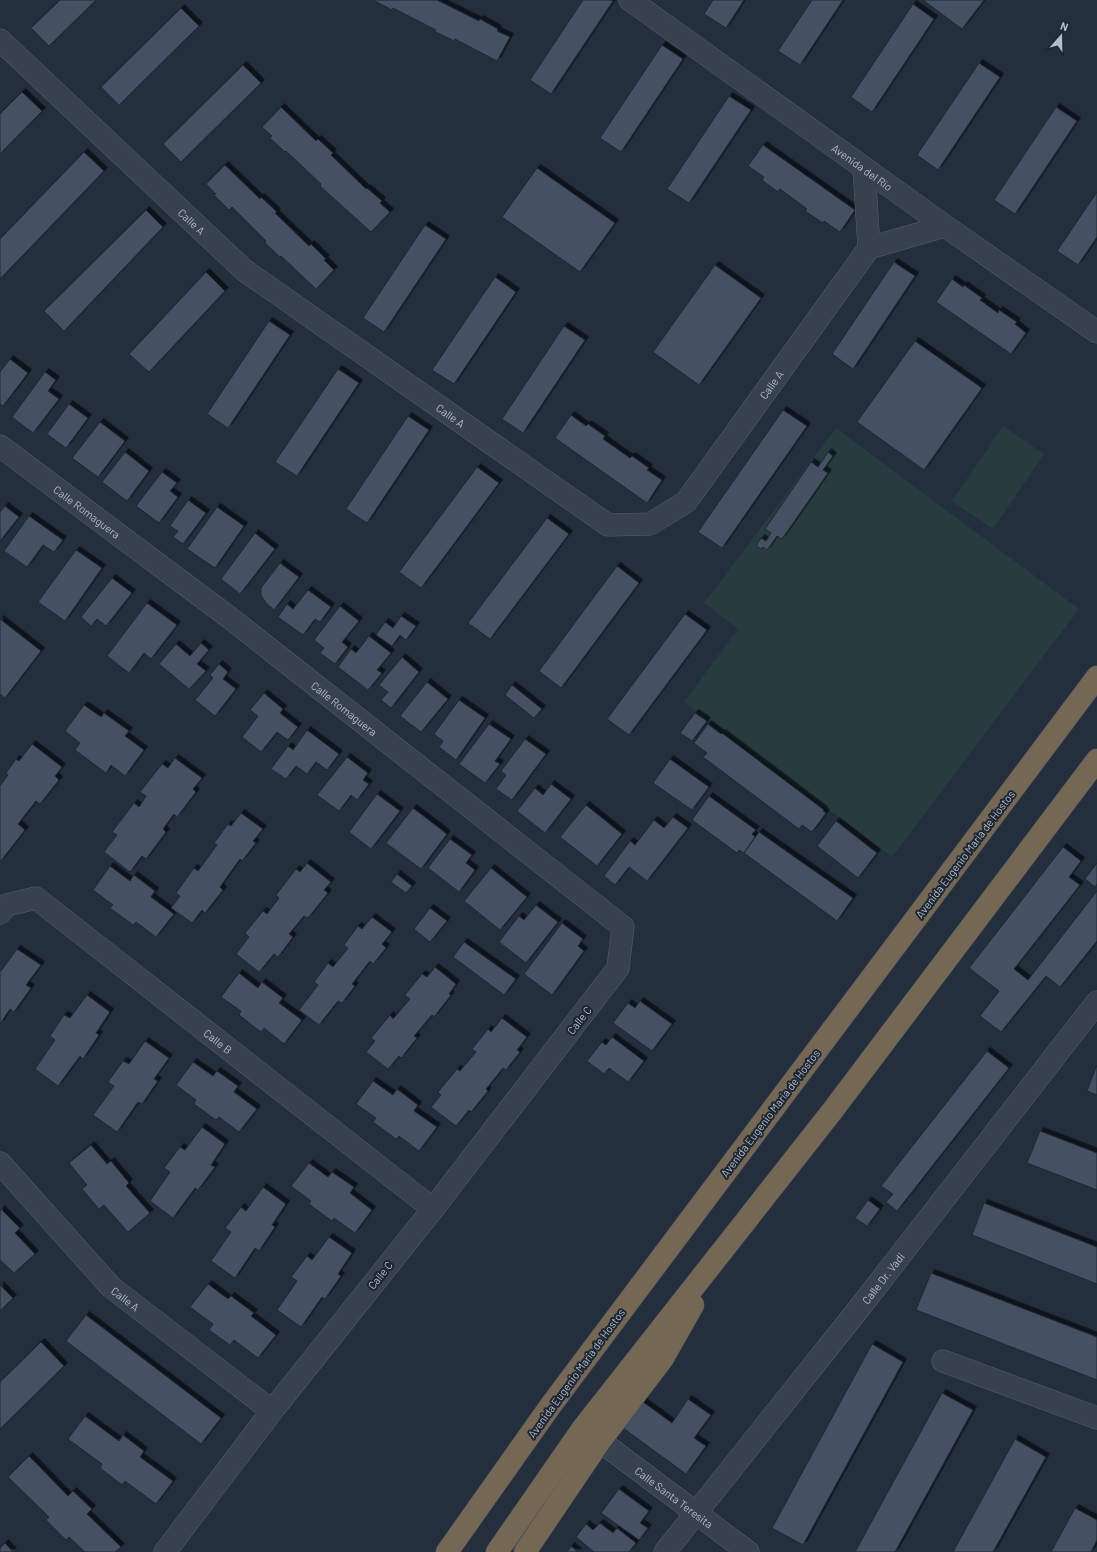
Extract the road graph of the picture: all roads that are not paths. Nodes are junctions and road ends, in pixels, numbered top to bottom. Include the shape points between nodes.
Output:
1 (630, 0) edge
2 (0, 40) edge
3 (864, 168) junction
4 (945, 226) junction
5 (868, 248) junction
6 (1097, 332) edge
7 (0, 446) edge
8 (1097, 677) edge
9 (1097, 760) edge
10 (0, 913) edge
11 (595, 999) joint
12 (1097, 1002) edge
13 (0, 1163) edge
14 (433, 1209) junction
15 (727, 1244) junction
16 (943, 1361) dead end
17 (272, 1411) junction
18 (1097, 1418) edge
19 (600, 1441) junction
20 (696, 1512) junction
21 (165, 1552) edge
22 (448, 1552) edge
23 (497, 1552) edge
24 (525, 1552) edge
25 (665, 1552) edge
26 (748, 1552) edge

1 - 3 street, Avenida del Río
2 - 5 street, Calle A via 244,270 608,525 650,524 686,502
3 - 4 street, Avenida del Río
3 - 5 street
4 - 5 street
4 - 6 street, Avenida del Río
7 - 11 street, Calle Romaguera via 230,618 623,927 618,968
8 - 22 highway, Avenida Eugenio María de Hostos via 551,1405
9 - 15 highway via 833,1110
10 - 14 street, Calle B via 7,905 36,898
11 - 14 street, Calle C
12 - 20 street, Calle Dr. Vadi via 862,1305
13 - 17 street, Calle A via 111,1287
14 - 17 street, Calle C
15 - 19 highway via 663,1358
15 - 23 highway via 583,1428
16 - 18 street
17 - 21 street, Calle C
19 - 20 street, Calle Santa Teresita
19 - 24 highway
20 - 25 street, Calle Dr. Vadi
20 - 26 street, Calle Santa Teresita

